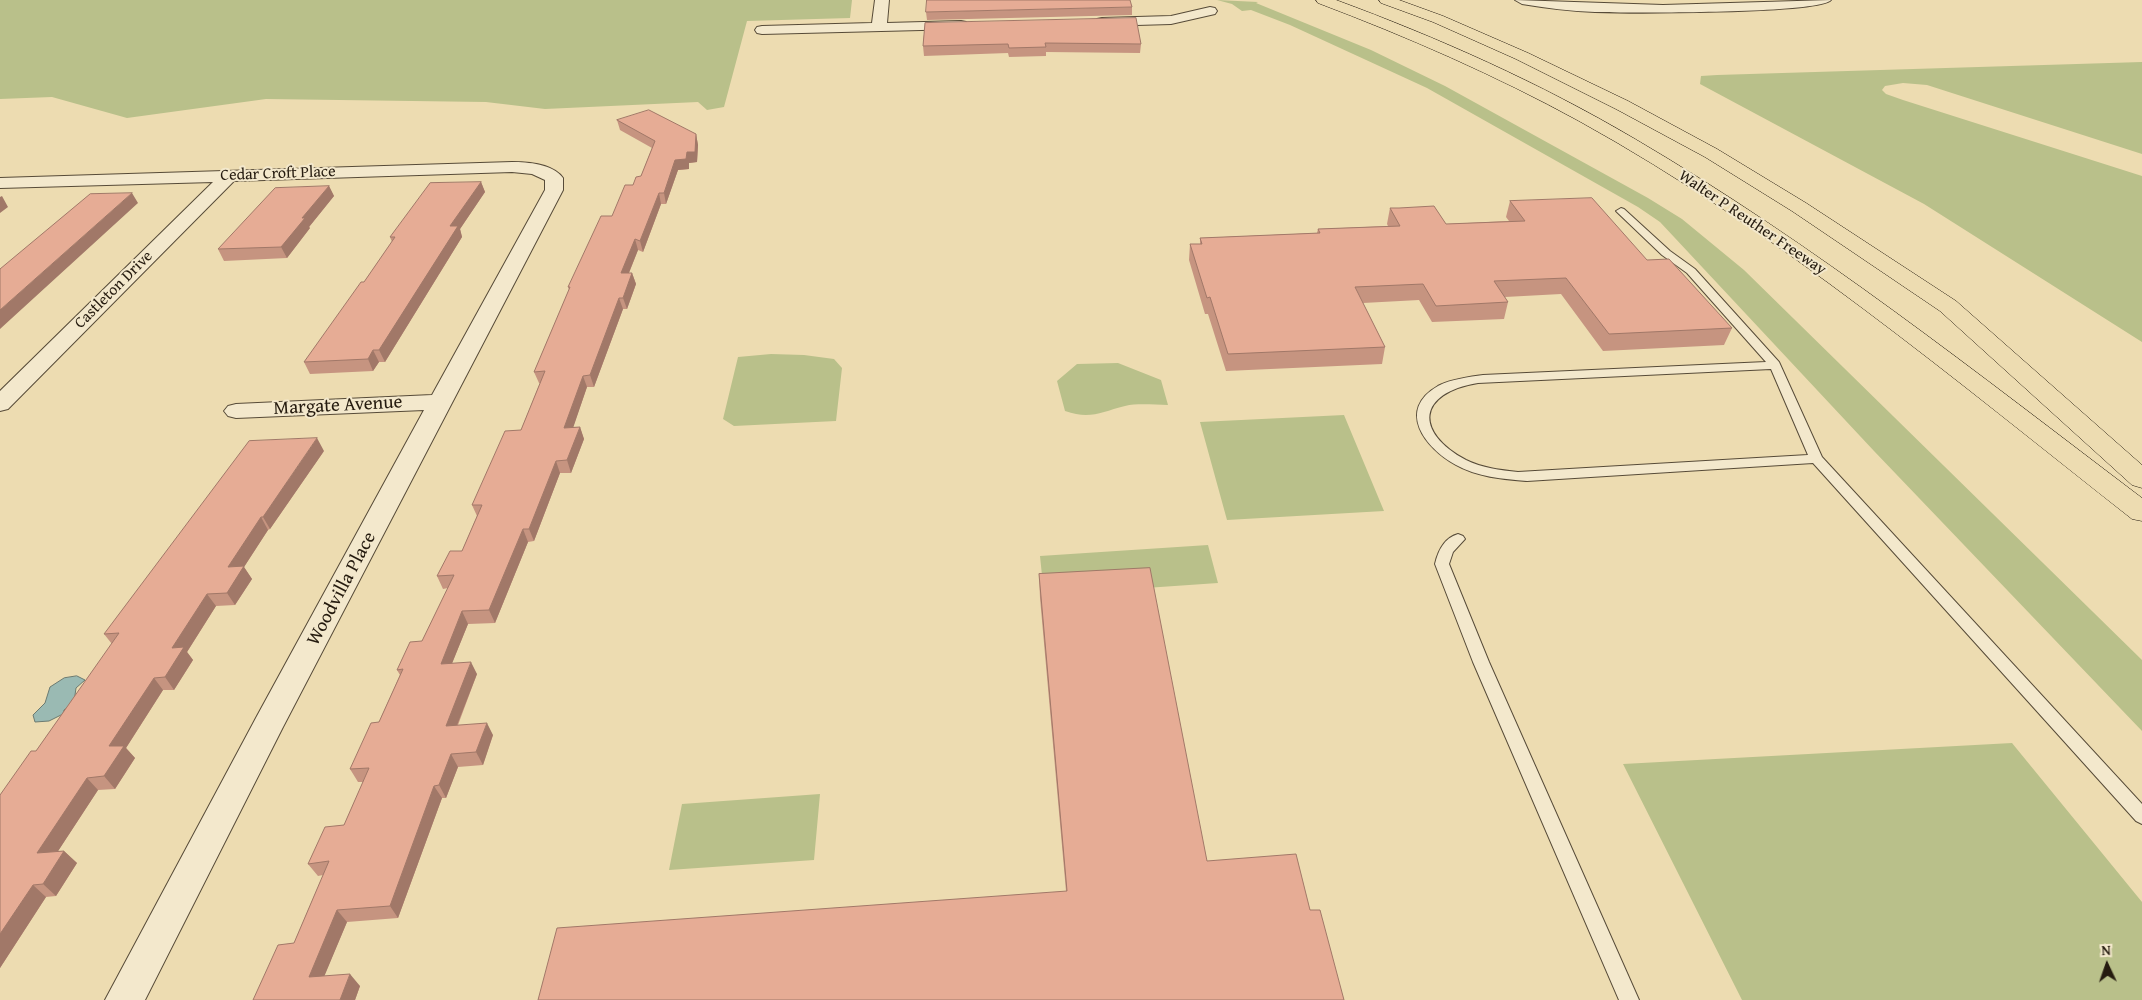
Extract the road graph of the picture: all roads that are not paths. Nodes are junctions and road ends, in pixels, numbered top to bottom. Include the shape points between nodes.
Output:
1 (882, 0) edge
2 (1323, 0) edge
3 (1386, 0) edge
4 (1522, 0) edge
5 (1824, 0) edge
6 (1210, 11) dead end
7 (1092, 22) edge
8 (976, 25) edge
9 (879, 28) junction
10 (762, 30) dead end
11 (229, 176) junction
12 (554, 178) joint
13 (0, 184) edge
14 (1621, 211) dead end
15 (1775, 365) junction
16 (440, 402) junction
17 (0, 404) edge
18 (236, 411) dead end
19 (1816, 459) junction
20 (2142, 479) edge
21 (2142, 512) edge
22 (1458, 539) dead end
23 (2142, 816) edge
24 (124, 1000) edge
25 (1629, 1000) edge

1 - 9 street
2 - 21 highway, Walter P Reuther Freeway via 1473,62 1567,108 1668,166 1854,294
3 - 20 highway, Walter P Reuther Freeway via 1522,56 1679,135 1799,207 1948,306
4 - 5 street via 1587,8 1675,9
6 - 7 street via 1196,17 1169,20
8 - 9 street
9 - 10 street
11 - 12 street, Cedar Croft Place via 522,167 544,171
11 - 13 street, Cedar Croft Place
11 - 17 street, Castleton Drive
12 - 16 street, Woodvilla Place via 554,190
14 - 15 lane via 1690,271
15 - 19 lane
15 - 19 lane via 1483,379 1442,389 1428,401 1422,417 1425,430 1440,449 1461,462 1502,475 1527,477
16 - 18 street, Margate Avenue
16 - 24 street, Woodvilla Place
19 - 23 lane
22 - 25 lane via 1446,550 1442,564 1481,662

